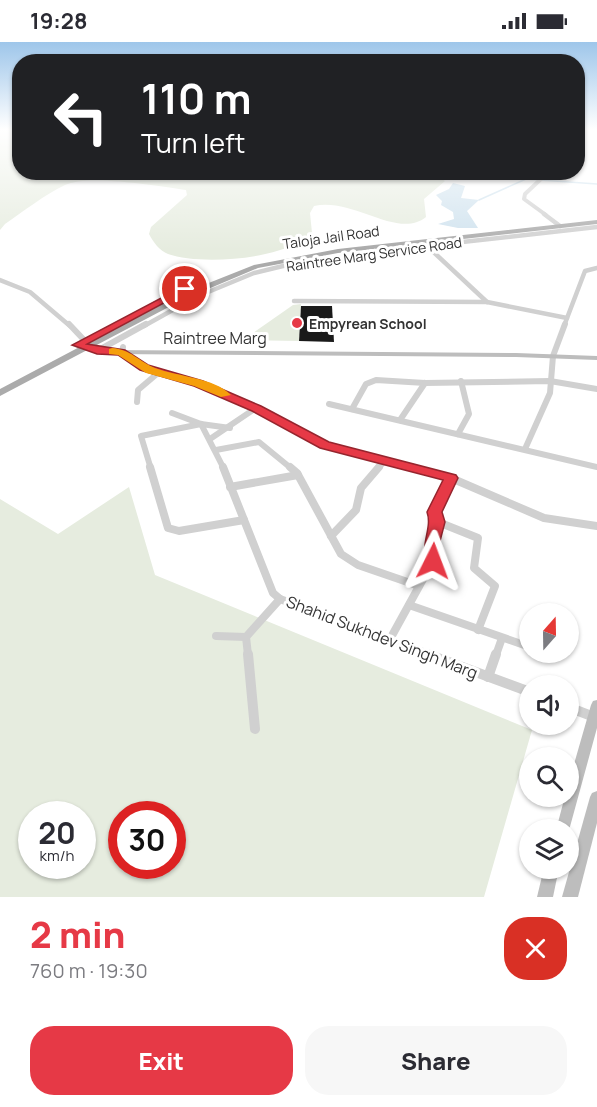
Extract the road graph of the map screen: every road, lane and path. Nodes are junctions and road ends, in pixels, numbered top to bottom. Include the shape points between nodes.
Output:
1 (540, 180) edge
2 (597, 220) edge
3 (558, 225) junction
4 (597, 227) edge
5 (428, 246) junction
6 (597, 268) edge
7 (0, 280) edge
8 (294, 302) dead end
9 (487, 302) junction
10 (567, 318) junction
11 (87, 346) junction
12 (106, 346) junction
13 (122, 349) junction
14 (597, 352) edge
15 (555, 353) junction
16 (597, 358) edge
17 (158, 373) junction
18 (461, 381) junction
19 (550, 381) junction
20 (425, 383) junction
21 (0, 386) edge
22 (597, 389) edge
23 (0, 393) edge
24 (137, 402) dead end
25 (329, 404) dead end
26 (256, 408) junction
27 (352, 409) junction
28 (172, 413) dead end
29 (400, 420) junction
30 (201, 423) junction
31 (230, 428) junction
32 (458, 434) junction
33 (210, 439) junction
34 (525, 449) junction
35 (216, 450) junction
36 (386, 461) junction
37 (597, 467) edge
38 (298, 475) junction
39 (451, 478) junction
40 (230, 487) junction
41 (244, 520) junction
42 (438, 522) junction
43 (597, 526) edge
44 (331, 536) junction
45 (419, 586) junction
46 (280, 599) junction
47 (409, 605) junction
48 (478, 630) junction
49 (216, 636) dead end
50 (246, 637) junction
51 (502, 638) junction
52 (389, 641) junction
53 (519, 643) edge
54 (488, 677) junction
55 (519, 688) edge
56 (579, 710) edge
57 (596, 713) edge
58 (255, 729) dead end
59 (597, 797) edge
60 (566, 819) edge
61 (549, 879) edge
62 (545, 897) edge
63 (570, 897) edge

1 - 3 street via 524,199
2 - 3 main road, Taloja Jail Road
3 - 11 main road, Taloja Jail Road via 271,262 227,276
4 - 5 street, Raintree Marg Service Road
5 - 9 street
5 - 12 street, Raintree Marg Service Road via 320,259 254,273 196,297
6 - 10 street via 585,271
7 - 11 street via 30,292 83,336
8 - 9 street
9 - 10 street
10 - 15 street
11 - 12 main road, Raintree Marg
11 - 13 main road, Raintree Marg
11 - 21 main road
11 - 23 main road
12 - 13 main road, Raintree Marg
13 - 15 main road, Raintree Marg
13 - 17 street via 144,368
14 - 15 main road, Raintree Marg
15 - 16 main road, Raintree Marg
15 - 19 street
17 - 24 street via 138,390
17 - 26 street via 198,384
18 - 19 street
18 - 20 street
18 - 32 street via 469,414
19 - 22 street
19 - 34 street via 550,393
20 - 27 street via 371,381
20 - 29 street
25 - 27 street
26 - 31 street
26 - 36 street via 316,442
27 - 29 street
28 - 30 street
29 - 32 street
30 - 31 street
30 - 33 street, Shahid Sukhdev Singh Marg
30 - 41 street via 141,436 168,528 176,531
31 - 33 street
32 - 34 street
33 - 35 street, Shahid Sukhdev Singh Marg
34 - 37 street
35 - 38 street via 259,442
35 - 40 street, Shahid Sukhdev Singh Marg
36 - 39 street
36 - 44 street via 356,495 356,510
38 - 40 street
38 - 44 street
39 - 42 street via 435,512
39 - 43 street via 532,514
40 - 41 street, Shahid Sukhdev Singh Marg
41 - 46 street, Shahid Sukhdev Singh Marg via 273,593
42 - 45 street via 432,541 433,561
42 - 48 street via 478,538 474,568 495,586
44 - 45 street via 341,554 352,562
45 - 47 street
46 - 50 street
46 - 52 street, Shahid Sukhdev Singh Marg
47 - 48 street
47 - 52 street
48 - 51 street
49 - 50 street
50 - 58 street
51 - 53 street
51 - 54 street
52 - 54 street, Shahid Sukhdev Singh Marg
54 - 55 street, Shahid Sukhdev Singh Marg
56 - 57 street
57 - 60 main road
59 - 63 main road
61 - 62 main road

